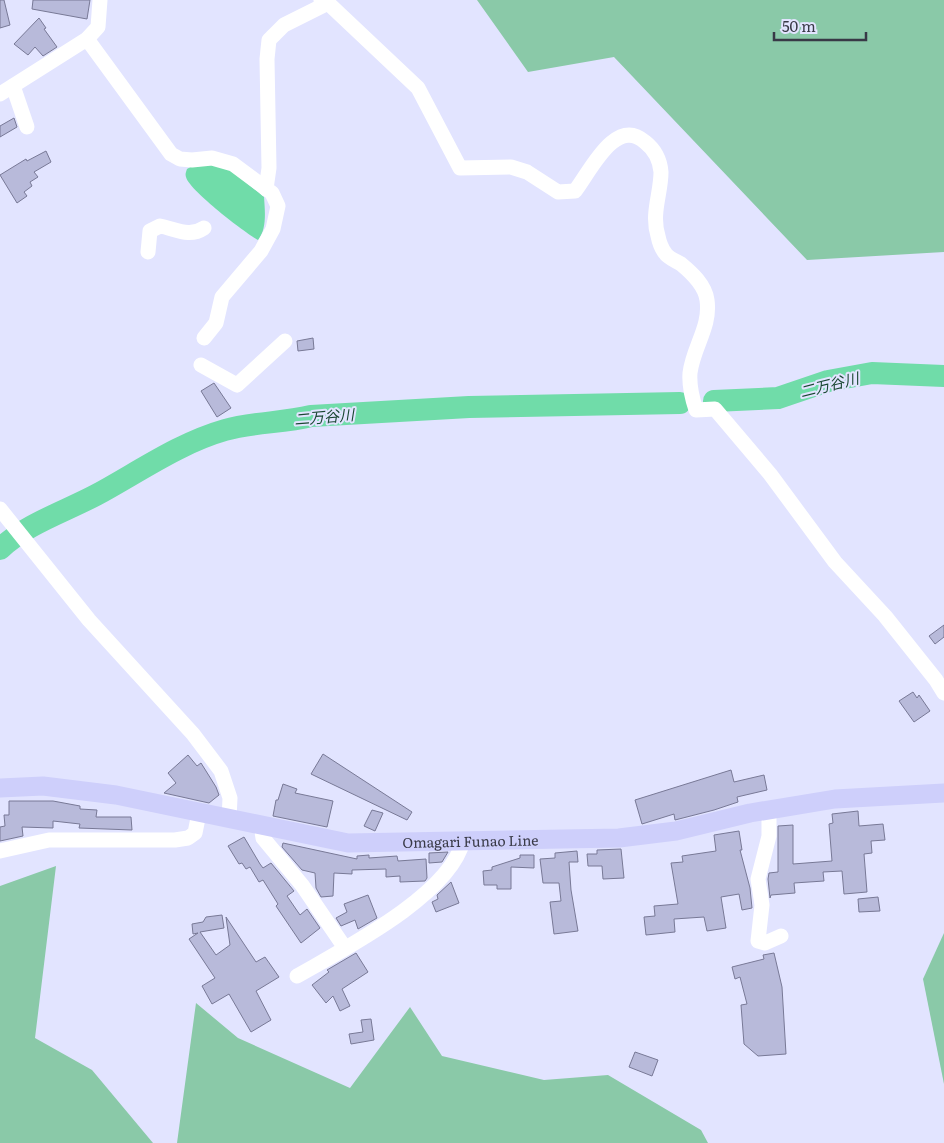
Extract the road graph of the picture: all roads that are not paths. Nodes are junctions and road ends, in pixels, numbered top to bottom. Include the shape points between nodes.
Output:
1 (100, 0) edge
2 (325, 2) edge
3 (86, 40) junction
4 (13, 86) junction
5 (0, 94) edge
6 (27, 127) dead end
7 (266, 189) junction
8 (204, 228) dead end
9 (148, 252) dead end
10 (204, 338) dead end
11 (285, 341) dead end
12 (202, 364) dead end
13 (0, 509) edge
14 (944, 693) edge
15 (0, 788) edge
16 (944, 793) edge
17 (769, 809) junction
18 (199, 813) junction
19 (229, 819) junction
20 (261, 825) junction
21 (463, 841) junction
22 (0, 851) edge
23 (781, 936) dead end
24 (345, 948) junction
25 (297, 976) dead end

1 - 3 street via 98,27
2 - 7 street via 284,25 269,40 269,168
2 - 14 street via 418,88 460,168 511,167 527,172 558,192 575,191 600,154 616,138 632,135 645,141 656,154 661,171 654,219 665,253 702,284 707,299 708,320 690,372 696,410 715,409
3 - 4 street
3 - 7 street via 171,154 180,159 212,158 233,164
4 - 5 street
4 - 6 street
7 - 10 street via 272,193 278,206 273,229 261,251 222,297 216,323
8 - 9 street via 194,234 160,226 150,231
11 - 12 street via 237,385
13 - 19 street via 107,641 193,734 221,771 230,798
15 - 18 main road, Omagari Funao Line via 43,786 116,795
16 - 17 main road, Omagari Funao Line via 835,799
17 - 21 main road, Omagari Funao Line via 676,831 619,838
17 - 23 street via 769,836 758,879 762,906 758,941 765,944
18 - 19 main road, Omagari Funao Line
18 - 22 street via 195,833 188,838 49,840
19 - 20 main road, Omagari Funao Line
20 - 21 main road, Omagari Funao Line via 348,843
20 - 24 street via 263,838 302,885
21 - 24 street via 460,855 427,892
24 - 25 street

